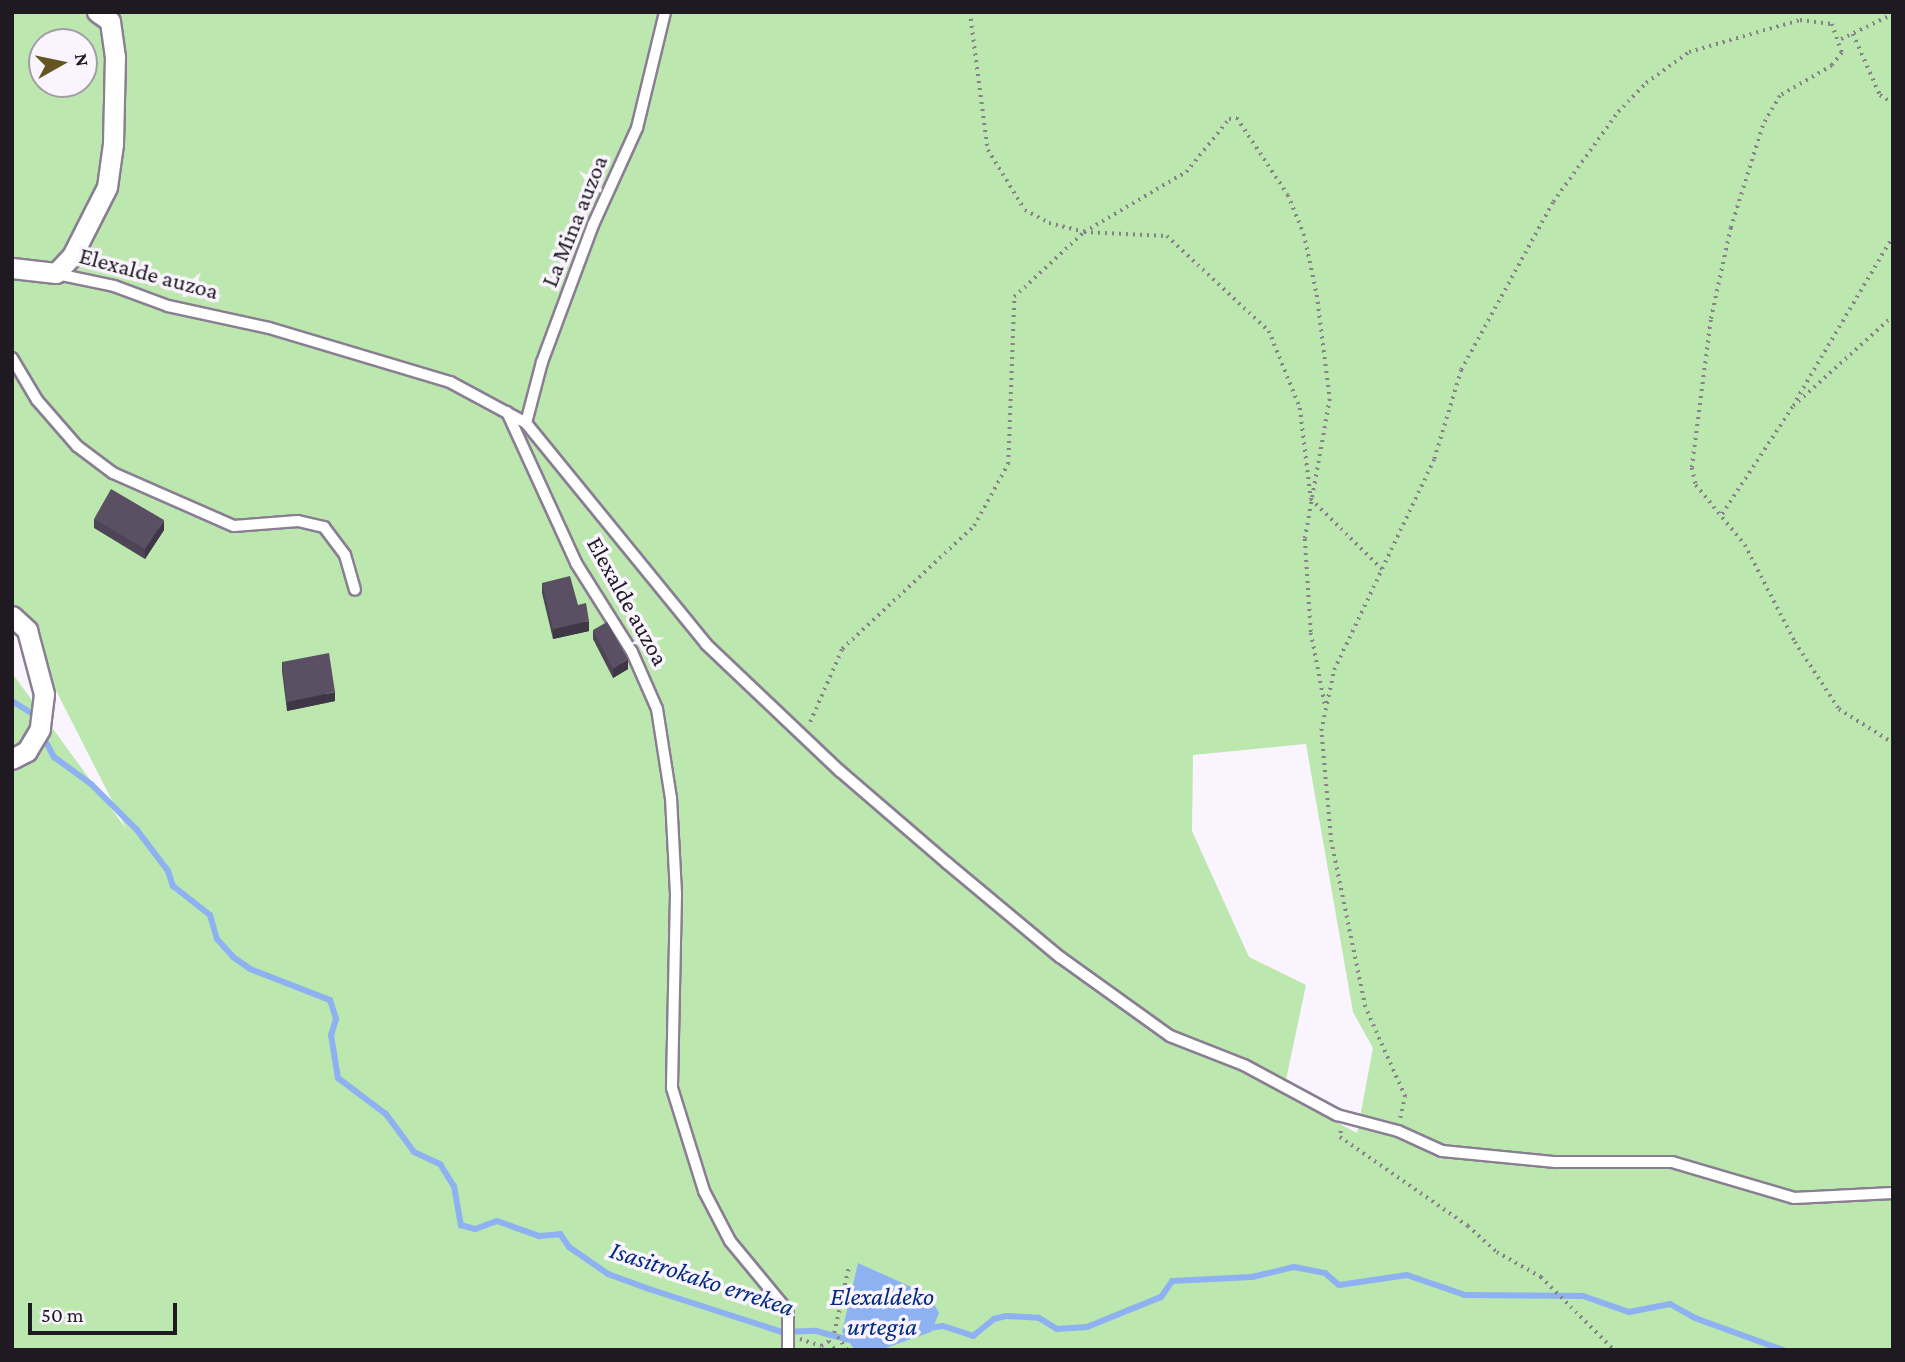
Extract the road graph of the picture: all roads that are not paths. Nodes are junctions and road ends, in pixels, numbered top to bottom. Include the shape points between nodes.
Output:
1 (97, 12) edge
2 (665, 12) edge
3 (12, 268) edge
4 (56, 273) junction
5 (12, 358) edge
6 (507, 412) junction
7 (526, 423) junction
8 (355, 590) dead end
9 (12, 616) edge
10 (12, 759) edge
11 (1893, 1192) edge
12 (788, 1350) edge

1 - 4 street, Elexalde auzoa via 110,22 115,57 108,176 96,214 72,256
2 - 7 lane, La Mina auzoa via 637,128 593,225 542,362
3 - 4 street, Elexalde auzoa
4 - 6 lane, Elexalde auzoa via 114,286 168,306 269,328 450,382
5 - 8 lane via 37,400 77,446 113,473 234,526 298,521 324,527 345,555
6 - 7 lane
6 - 12 lane, Elexalde auzoa via 576,563 632,652 657,709 671,798 676,894 673,1088 704,1191 730,1241 788,1311
7 - 11 lane via 706,644 804,737 1060,957 1170,1036 1244,1065 1337,1115 1398,1130 1442,1151 1555,1162 1672,1162 1794,1198
9 - 10 street via 27,630 44,694 40,729 27,751

